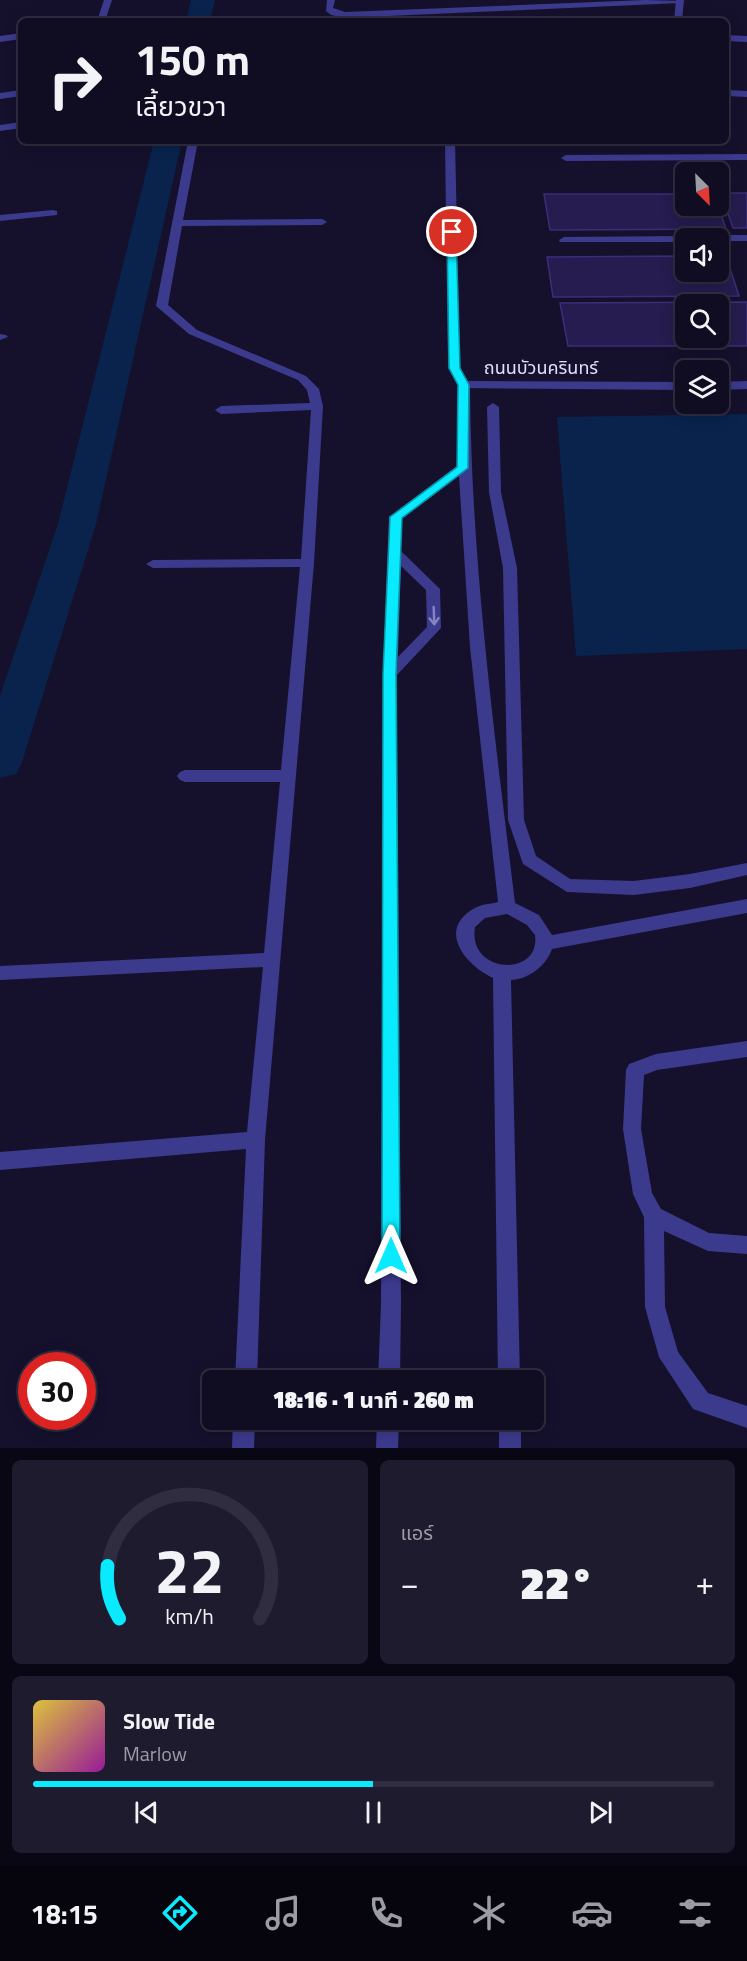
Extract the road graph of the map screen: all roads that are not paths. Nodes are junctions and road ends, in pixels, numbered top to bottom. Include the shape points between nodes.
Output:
1 (108, 0) edge
2 (331, 0) edge
3 (444, 0) edge
4 (680, 1) edge
5 (445, 12) junction
6 (102, 18) edge
7 (678, 18) edge
8 (18, 36) edge
9 (729, 38) edge
10 (0, 39) edge
11 (747, 39) edge
12 (18, 93) edge
13 (729, 93) edge
14 (747, 94) edge
15 (0, 96) edge
16 (18, 125) edge
17 (0, 128) edge
18 (192, 144) edge
19 (450, 144) edge
20 (747, 157) edge
21 (566, 158) dead end
22 (53, 213) dead end
23 (0, 218) edge
24 (322, 222) dead end
25 (176, 223) junction
26 (729, 238) edge
27 (747, 238) edge
28 (675, 239) edge
29 (564, 240) dead end
30 (464, 385) junction
31 (675, 386) edge
32 (729, 386) edge
33 (747, 386) edge
34 (317, 406) junction
35 (493, 407) dead end
36 (221, 410) dead end
37 (462, 468) junction
38 (395, 553) junction
39 (307, 563) junction
40 (153, 564) dead end
41 (390, 674) junction
42 (185, 776) dead end
43 (287, 776) junction
44 (747, 869) edge
45 (747, 906) edge
46 (507, 907) junction
47 (545, 943) junction
48 (270, 960) junction
49 (502, 972) junction
50 (0, 973) edge
51 (747, 1048) edge
52 (256, 1140) junction
53 (0, 1161) edge
54 (654, 1216) junction
55 (747, 1245) edge
56 (246, 1370) edge
57 (389, 1370) edge
58 (509, 1370) edge
59 (747, 1417) edge
60 (244, 1430) edge
61 (388, 1430) edge
62 (510, 1430) edge
63 (243, 1448) edge
64 (387, 1448) edge
65 (510, 1448) edge

1 - 6 street
2 - 5 street via 329,9 345,15
3 - 5 street
4 - 5 street
4 - 7 street
8 - 10 street
9 - 11 street
12 - 15 street
13 - 14 street
16 - 17 street
18 - 25 street
19 - 30 street, ถนนบัวนครินทร์ via 454,368
20 - 21 street
22 - 23 street
24 - 25 street
25 - 34 street via 162,306 193,332 302,378 313,389
26 - 27 street
28 - 29 street
30 - 31 street, ถนนบัวนครินทร์
30 - 37 street
32 - 33 street
34 - 36 street
34 - 39 street
35 - 44 street via 495,492 510,568 516,820 529,860 567,885 634,888
37 - 38 street via 396,517
37 - 46 street
38 - 41 street
38 -> 41 street via 433,589 434,628
39 - 40 street
39 - 43 street
41 - 57 street
42 - 43 street
43 - 48 street
45 - 47 street
46 - 47 street via 534,919 543,931
46 - 49 street via 478,914 464,935 474,960
47 - 49 street via 532,965
48 - 50 street
48 - 52 street
49 - 58 street
51 - 54 street via 656,1062 634,1070 632,1129 643,1194
52 - 53 street
52 - 56 street
54 - 55 street via 708,1242
54 - 59 street via 655,1307 669,1357 702,1401
60 - 63 street
61 - 64 street
62 - 65 street

